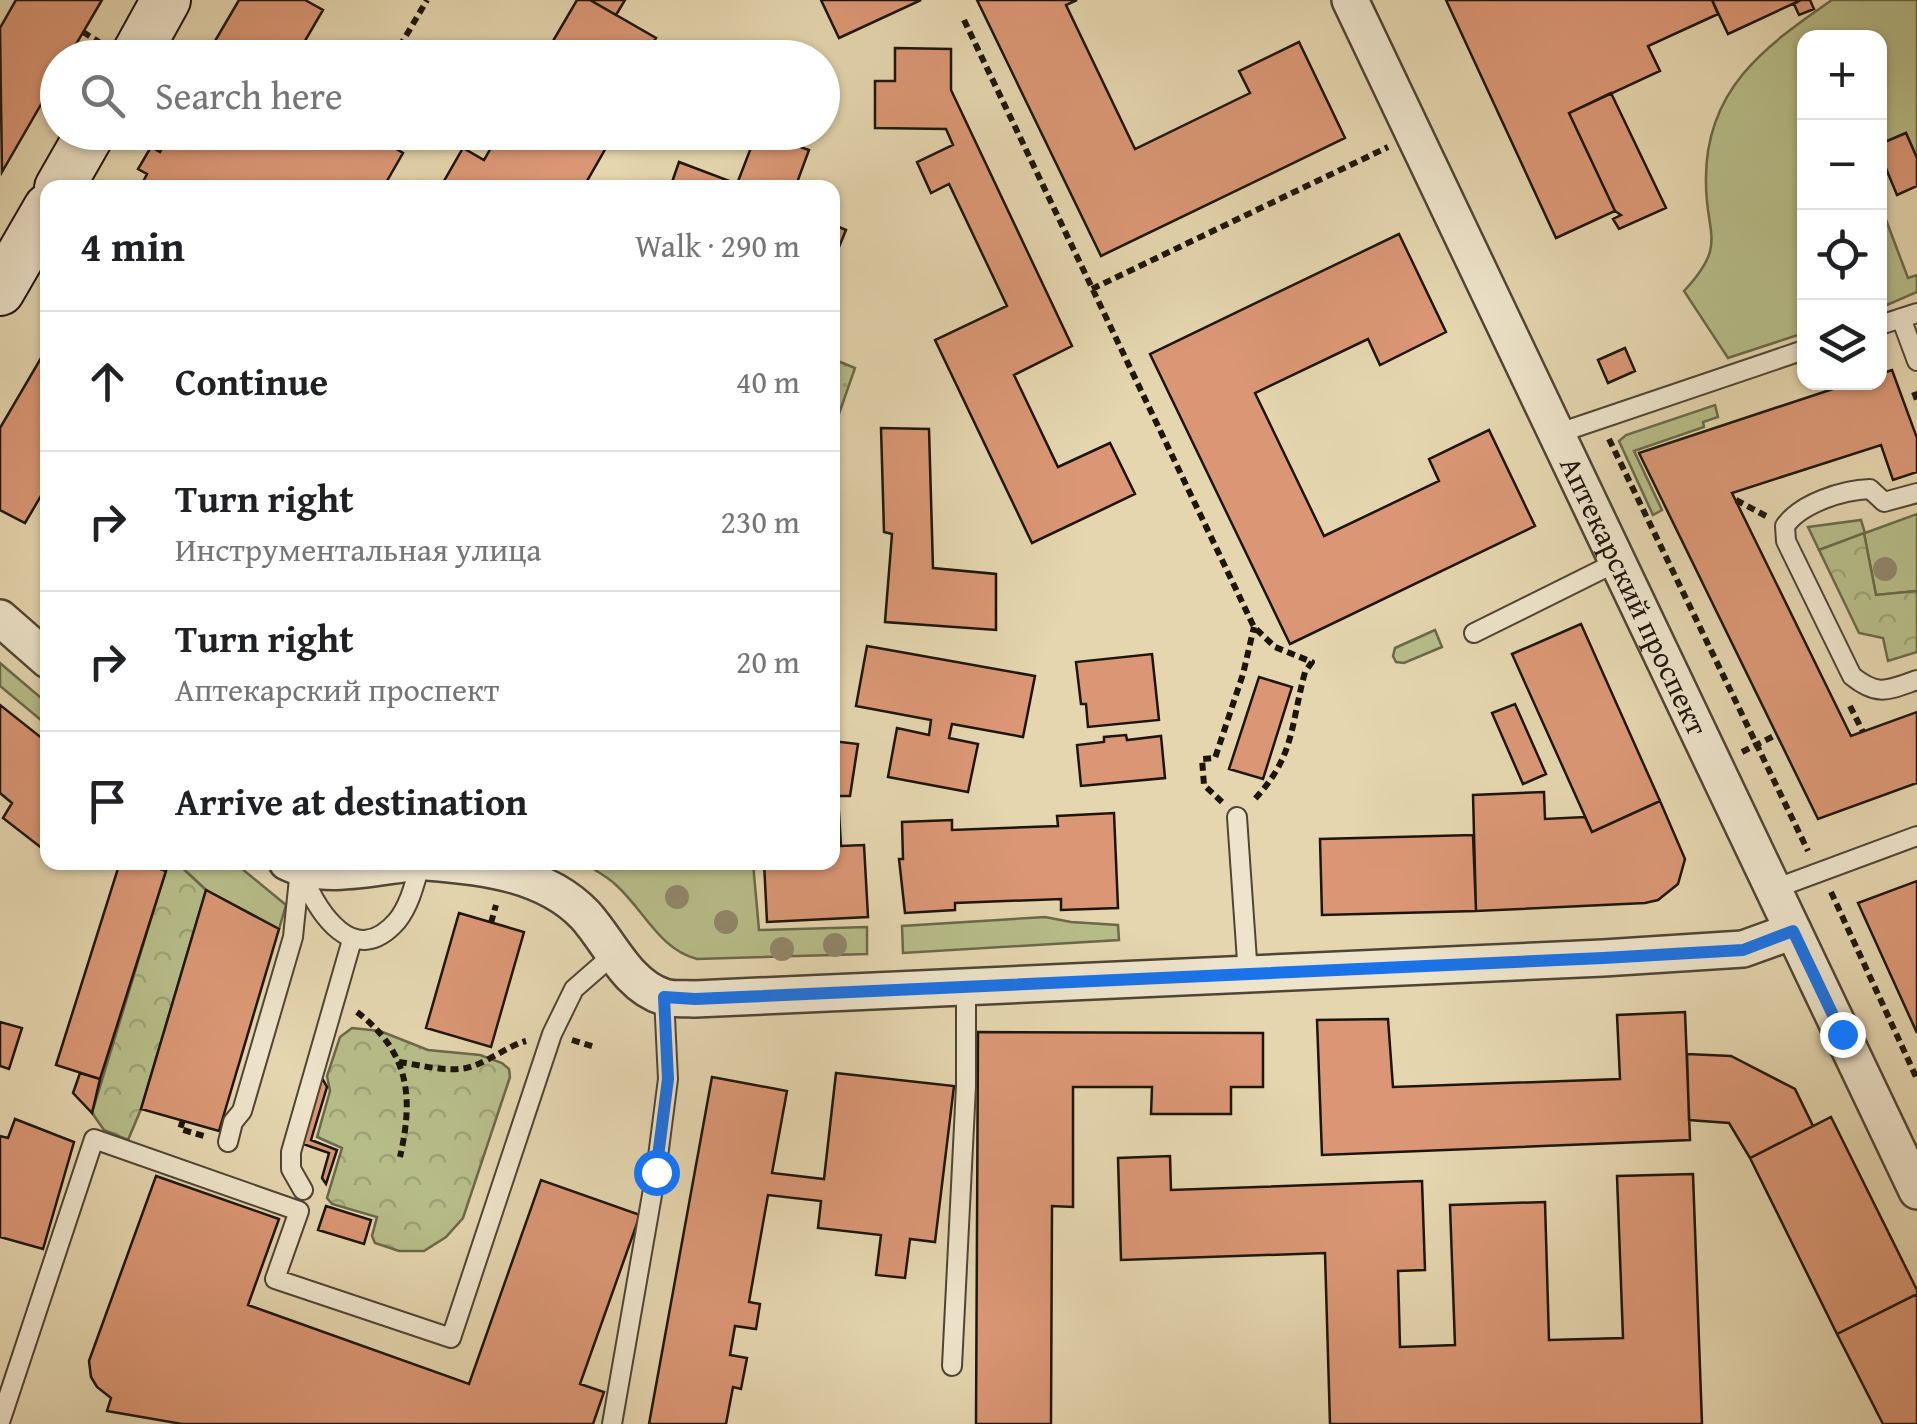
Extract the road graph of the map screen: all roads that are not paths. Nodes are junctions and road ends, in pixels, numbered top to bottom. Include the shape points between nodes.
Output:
1 (166, 0) edge
2 (1350, 0) edge
3 (131, 40) edge
4 (80, 150) edge
5 (63, 180) edge
6 (40, 222) edge
7 (0, 291) edge
8 (1909, 316) edge
9 (1797, 352) edge
10 (1917, 361) edge
11 (1556, 434) junction
12 (1917, 493) edge
13 (1617, 562) junction
14 (0, 618) edge
15 (1474, 632) dead end
16 (40, 653) edge
17 (1917, 680) edge
18 (1237, 818) road end
19 (1917, 836) edge
20 (294, 870) edge
21 (296, 870) edge
22 (419, 870) edge
23 (495, 870) edge
24 (1774, 889) junction
25 (1793, 931) junction
26 (352, 940) junction
27 (614, 954) junction
28 (1248, 974) junction
29 (966, 988) junction
30 (664, 997) junction
31 (228, 1142) road end
32 (303, 1190) dead end
33 (1917, 1190) edge
34 (952, 1366) dead end
35 (0, 1422) edge
36 (612, 1424) edge

1 - 3 street
2 - 11 street, Аптекарский проспект
4 - 5 street
6 - 7 street
8 - 10 lane
9 - 11 lane
11 - 13 street, Аптекарский проспект
12 - 17 lane via 1884,502 1870,489 1859,490 1807,506 1785,526 1852,676 1869,690
13 - 15 lane
13 - 24 street, Аптекарский проспект
14 - 16 street
18 - 28 lane
19 - 24 lane
20 - 31 lane via 293,937
21 - 26 lane via 332,926
22 - 26 lane via 396,922 374,938
23 - 27 street via 547,887 584,914
24 - 25 street, Аптекарский проспект
25 - 28 street via 1743,950
25 - 33 street, Аптекарский проспект
26 - 32 lane via 291,1152 291,1169
27 - 30 street
27 - 35 lane via 574,989 552,1034 451,1338 275,1279 299,1211 94,1139
28 - 29 street
29 - 30 street
29 - 34 lane
30 - 36 lane via 668,1079 628,1277

